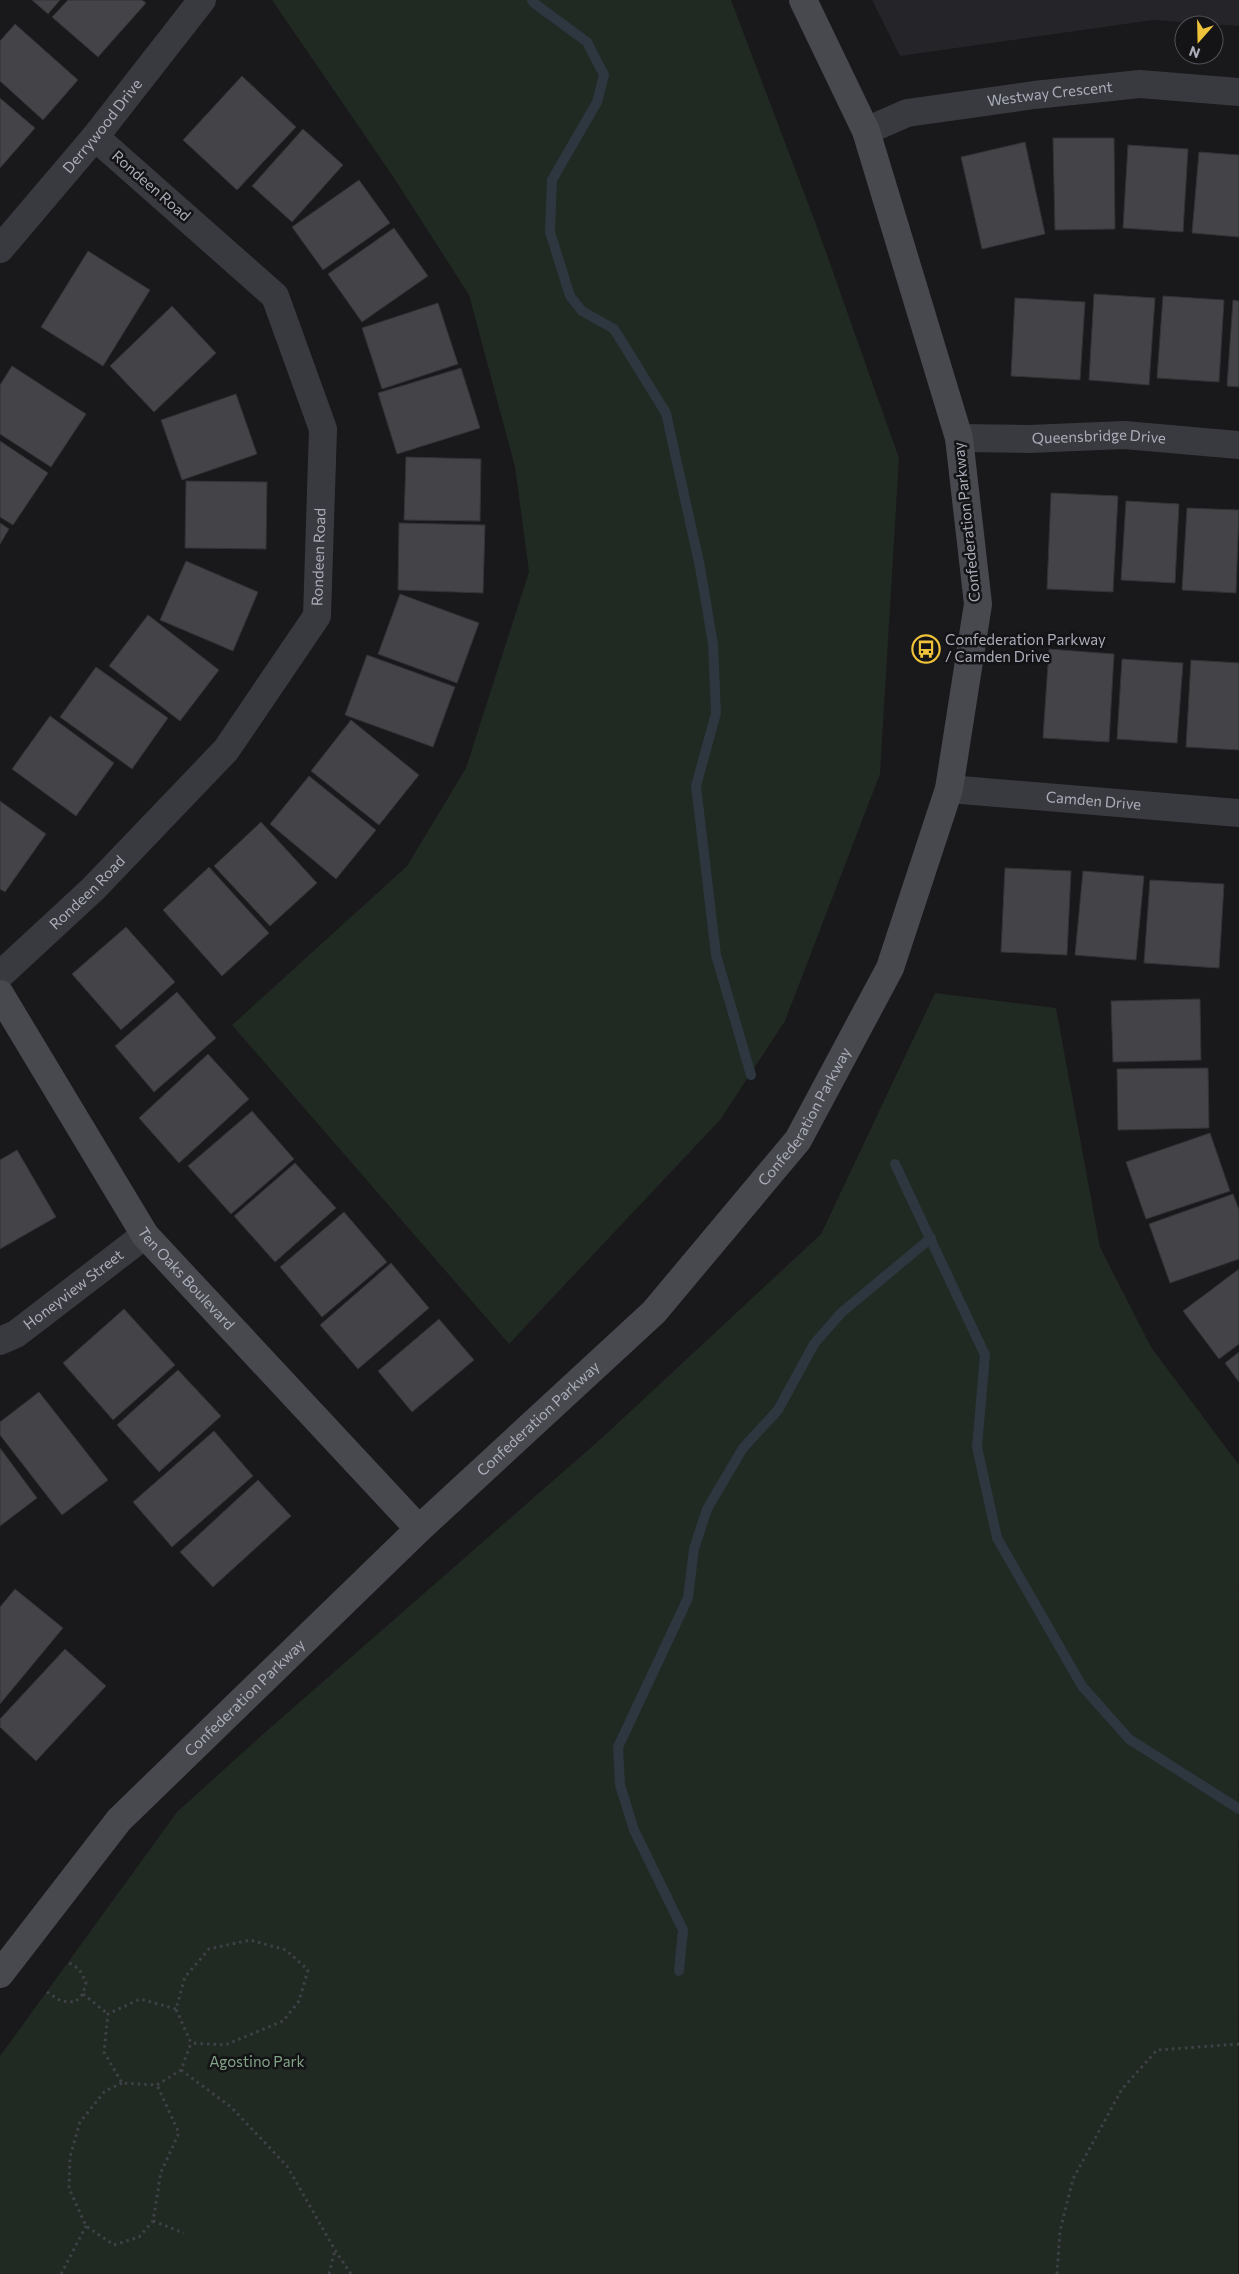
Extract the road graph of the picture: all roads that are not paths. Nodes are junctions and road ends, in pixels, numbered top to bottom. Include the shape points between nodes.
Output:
1 (202, 0) edge
2 (803, 0) edge
3 (1239, 92) edge
4 (866, 131) junction
5 (95, 137) junction
6 (0, 249) edge
7 (959, 438) junction
8 (1239, 446) edge
9 (949, 789) junction
10 (1239, 813) edge
11 (0, 974) edge
12 (0, 994) edge
13 (145, 1235) junction
14 (0, 1341) edge
15 (419, 1529) junction
16 (0, 1974) edge

1 - 5 street, Derrywood Drive
2 - 4 street, Confederation Parkway
3 - 4 street, Westway Crescent via 1140,84 1034,95 907,113
4 - 7 street, Confederation Parkway
5 - 6 street, Derrywood Drive
5 - 11 street, Rondeen Road via 275,296 323,429 317,616 226,750 94,889
7 - 8 street, Queensbridge Drive via 1029,440 1124,435
7 - 9 street, Confederation Parkway via 978,604
9 - 10 street, Camden Drive
9 - 15 street, Confederation Parkway via 890,968 798,1140 654,1312
12 - 13 street, Ten Oaks Boulevard
13 - 14 street, Honeyview Street via 16,1334
13 - 15 street, Ten Oaks Boulevard
15 - 16 street, Confederation Parkway via 118,1820

